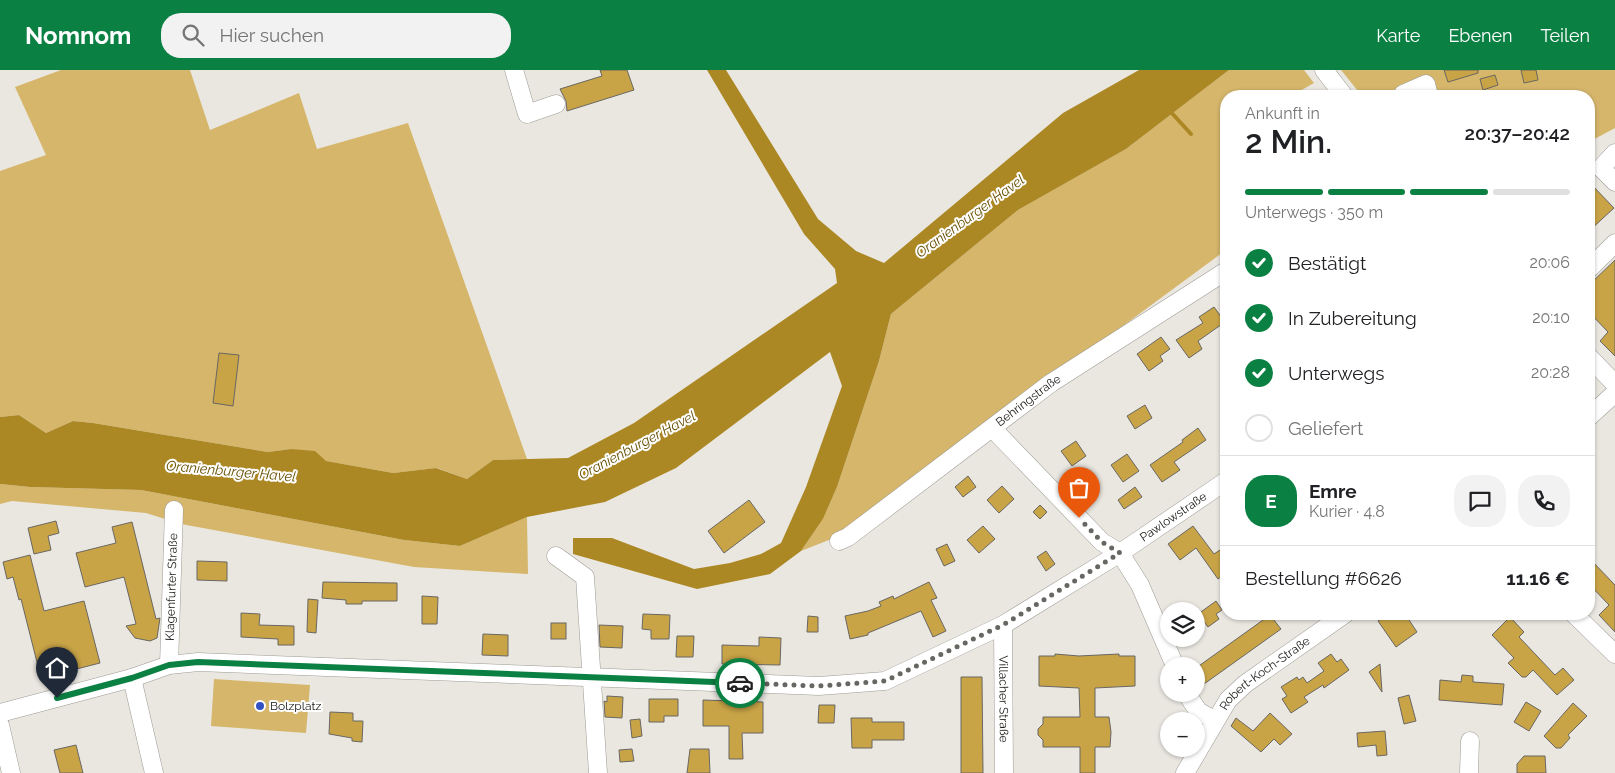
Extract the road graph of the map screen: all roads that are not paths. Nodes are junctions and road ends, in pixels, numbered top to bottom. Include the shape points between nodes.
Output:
1 (514, 70) edge
2 (1324, 70) edge
3 (1339, 90) edge
4 (1412, 90) edge
5 (1428, 90) edge
6 (556, 104) dead end
7 (1615, 154) edge
8 (1615, 182) edge
9 (1615, 242) edge
10 (1595, 263) edge
11 (1220, 276) edge
12 (1595, 363) edge
13 (1615, 384) edge
14 (1615, 393) edge
15 (1595, 411) edge
16 (994, 429) junction
17 (1220, 485) edge
18 (174, 510) dead end
19 (839, 541) dead end
20 (1120, 553) junction
21 (556, 556) dead end
22 (1337, 620) edge
23 (1580, 620) edge
24 (1003, 625) junction
25 (1615, 654) edge
26 (1171, 657) edge
27 (169, 665) junction
28 (592, 677) junction
29 (132, 678) junction
30 (1192, 702) edge
31 (0, 713) edge
32 (1214, 720) junction
33 (0, 725) edge
34 (1470, 741) dead end
35 (12, 773) edge
36 (154, 773) edge
37 (598, 773) edge
38 (1004, 773) edge
39 (1185, 773) edge
40 (1469, 773) edge

1 - 6 street via 527,114
2 - 3 street
4 - 5 street via 1426,84
7 - 8 street via 1601,168
9 - 10 street
11 - 16 street, Behringstraße via 1051,383
12 - 13 street
14 - 15 street
16 - 19 street, Behringstraße
16 - 20 street via 1102,542
17 - 20 street, Pawlowstraße
18 - 27 street, Klagenfurter Straße
20 - 24 street
20 - 26 street via 1140,585
21 - 28 street via 585,578
22 - 32 street, Robert-Koch-Straße via 1246,684 1228,700
23 - 25 street
24 - 28 street via 885,681 819,686
24 - 38 street, Villacher Straße
27 - 28 street via 240,662
27 - 29 street
28 - 37 street
29 - 31 street
29 - 36 street
30 - 32 street via 1198,711
32 - 39 street, Robert-Koch-Straße
33 - 35 street
34 - 40 street

